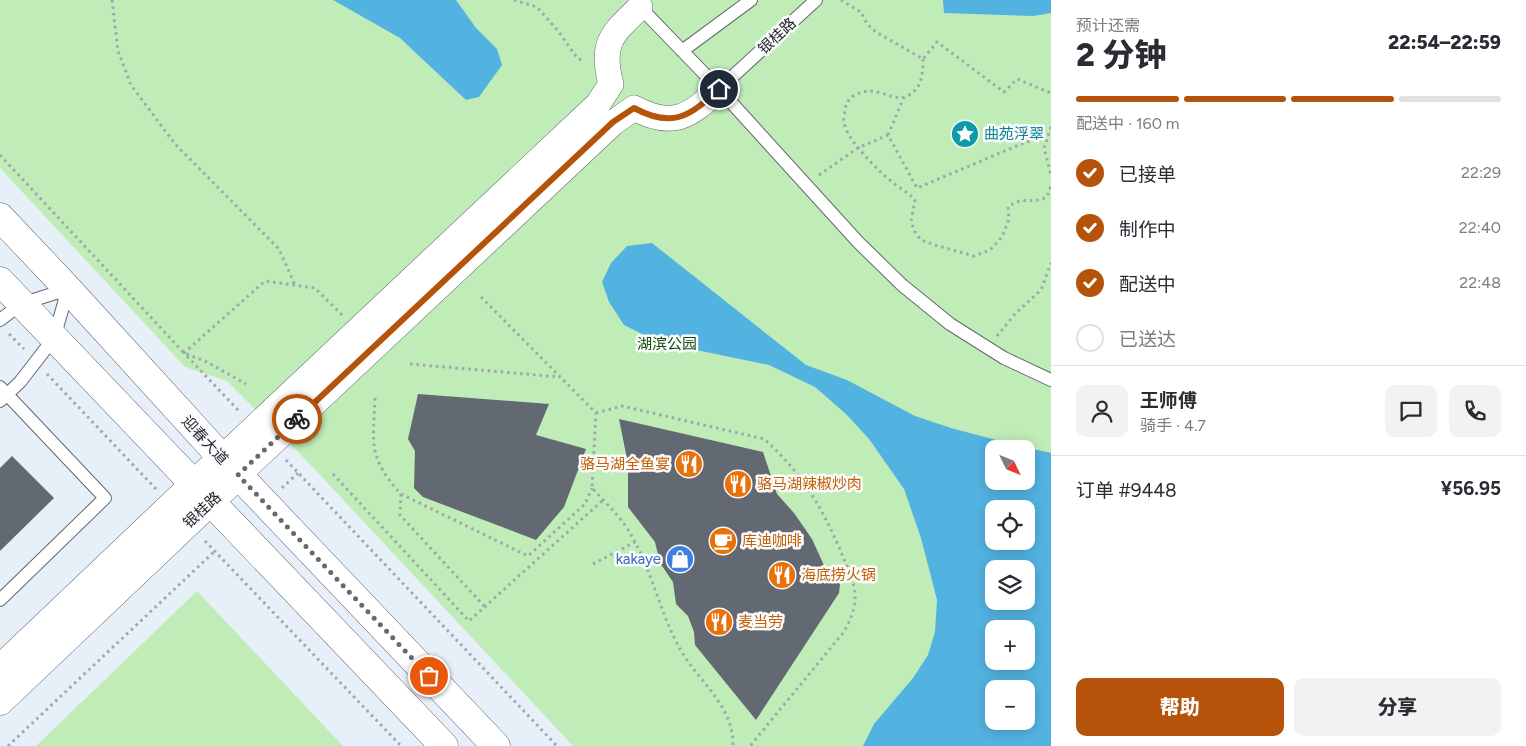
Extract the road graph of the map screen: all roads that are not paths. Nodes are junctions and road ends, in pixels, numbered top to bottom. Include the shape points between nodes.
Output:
1 (751, 0) edge
2 (816, 0) edge
3 (640, 2) edge
4 (682, 51) junction
5 (609, 77) junction
6 (719, 89) junction
7 (634, 108) junction
8 (0, 217) edge
9 (0, 282) edge
10 (68, 289) junction
11 (11, 312) edge
12 (54, 338) junction
13 (1051, 380) edge
14 (2, 394) edge
15 (230, 467) junction
16 (203, 492) junction
17 (0, 600) edge
18 (0, 669) edge
19 (0, 701) edge
20 (444, 746) edge
21 (496, 746) edge

1 - 4 lane
2 - 6 lane, 银桂路
3 - 4 lane
3 - 5 street, 银桂路 via 609,42
4 - 6 lane
5 - 7 street
5 - 15 street, 银桂路 via 598,104 357,330
6 - 7 street, 银桂路 via 696,110 676,118 647,115
6 - 13 lane via 858,242 902,285 950,324 1004,358
7 - 15 street, 银桂路 via 613,122
8 - 10 main road, 迎春大道
9 - 11 main road
10 - 11 lane
10 - 12 lane
10 - 15 main road, 迎春大道
11 - 12 main road
12 - 14 lane via 20,382
12 - 16 main road
14 - 17 lane via 105,498
15 - 16 main road, 银桂路
15 - 21 main road, 迎春大道
16 - 18 main road, 银桂路
16 - 19 main road, 银桂路
16 - 20 main road

